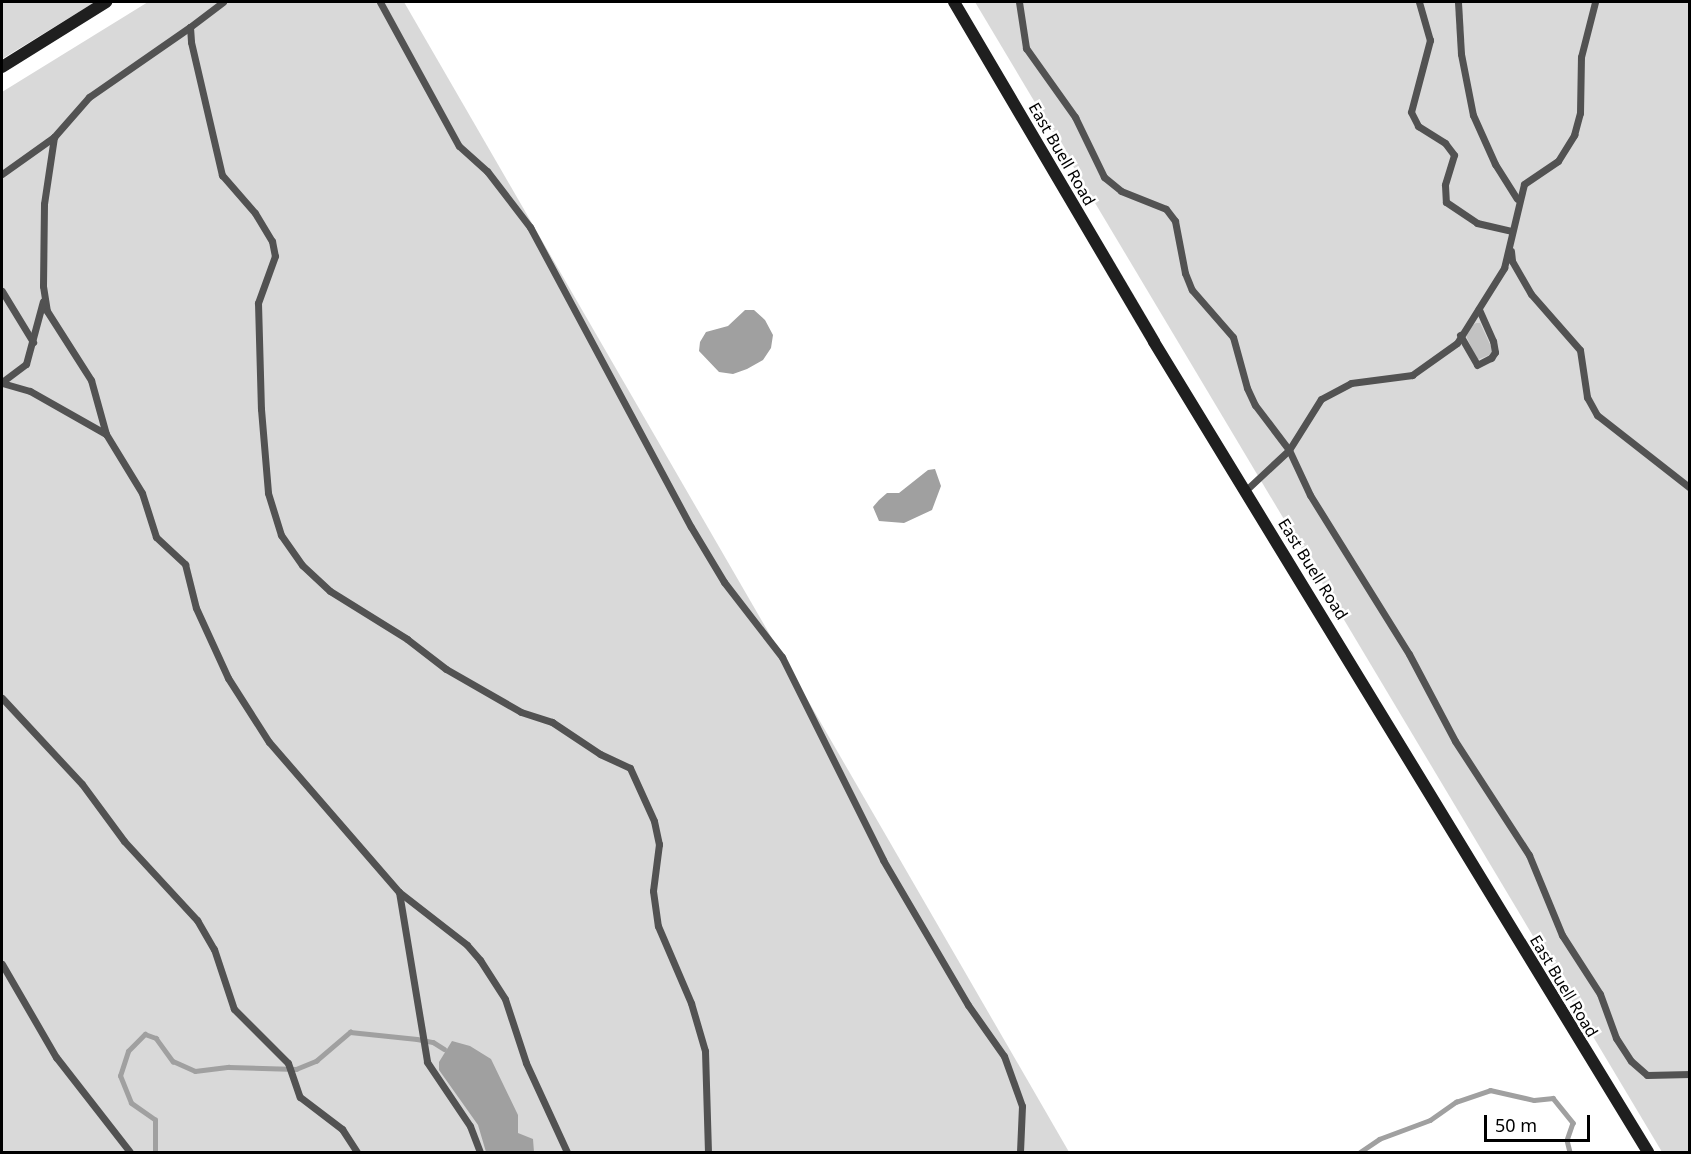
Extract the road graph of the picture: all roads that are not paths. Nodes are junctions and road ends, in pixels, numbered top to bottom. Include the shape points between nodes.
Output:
1 (106, 2) edge
2 (224, 2) edge
3 (380, 2) edge
4 (954, 2) edge
5 (1018, 2) edge
6 (1419, 2) edge
7 (1458, 2) edge
8 (1595, 2) edge
9 (190, 27) junction
10 (2, 68) edge
11 (54, 137) junction
12 (2, 174) edge
13 (1517, 199) junction
14 (1511, 231) junction
15 (1510, 246) junction
16 (2, 291) edge
17 (44, 298) junction
18 (1479, 309) junction
19 (1460, 335) junction
20 (33, 342) junction
21 (2, 382) edge
22 (106, 434) junction
23 (1289, 450) junction
24 (1689, 488) edge
25 (1245, 491) junction
26 (2, 698) edge
27 (399, 892) junction
28 (2, 964) edge
29 (1689, 1074) edge
30 (130, 1152) edge
31 (357, 1152) edge
32 (480, 1152) edge
33 (567, 1152) edge
34 (708, 1152) edge
35 (1020, 1152) edge
36 (1648, 1152) edge

1 - 10 street
2 - 9 lane
3 - 35 lane via 459,146 487,171 535,234 691,527 724,582 782,657 872,839 968,1005 1005,1056 1022,1106
4 - 25 street, East Buell Road
5 - 23 lane via 1026,48 1075,117 1104,177 1114,187 1171,214 1183,246 1188,282 1202,305 1233,337 1250,396
6 - 14 lane via 1430,40 1411,112 1418,126 1445,143 1454,155 1445,185 1446,202 1477,223
7 - 13 lane via 1461,54 1473,115 1495,164
8 - 13 lane via 1581,57 1580,112 1574,135 1558,161 1524,184
9 - 11 lane via 89,97
9 - 34 lane via 222,175 255,213 272,241 275,256 258,303 268,493 281,535 302,566 330,591 407,639 446,669 521,711 552,722 600,754 630,768 654,821 659,844 653,891 658,926 691,1003 705,1051
11 - 12 lane
11 - 17 lane via 44,204
13 - 14 lane
14 - 15 lane
15 - 18 lane via 1497,283
15 - 24 lane via 1520,277 1580,350 1587,397 1597,416
16 - 20 lane
17 - 20 lane
17 - 22 lane via 53,322 91,380
18 - 19 lane
18 - 19 lane via 1494,347 1491,358 1477,365
19 - 23 lane via 1450,351 1412,375 1351,383 1321,399
20 - 21 lane via 26,364
21 - 22 lane via 30,391
22 - 27 lane via 142,493 156,537 184,564 196,608 228,678 269,742
23 - 25 lane
23 - 29 lane via 1301,477 1414,663 1455,741 1529,855 1565,942 1600,994 1623,1048 1647,1075
25 - 36 street, East Buell Road
26 - 31 lane via 82,784 124,841 197,920 214,949 234,1009 288,1063 300,1097 342,1130
27 - 32 lane via 427,1062 470,1126
27 - 33 lane via 466,945 495,981 526,1063
28 - 30 lane via 56,1057

